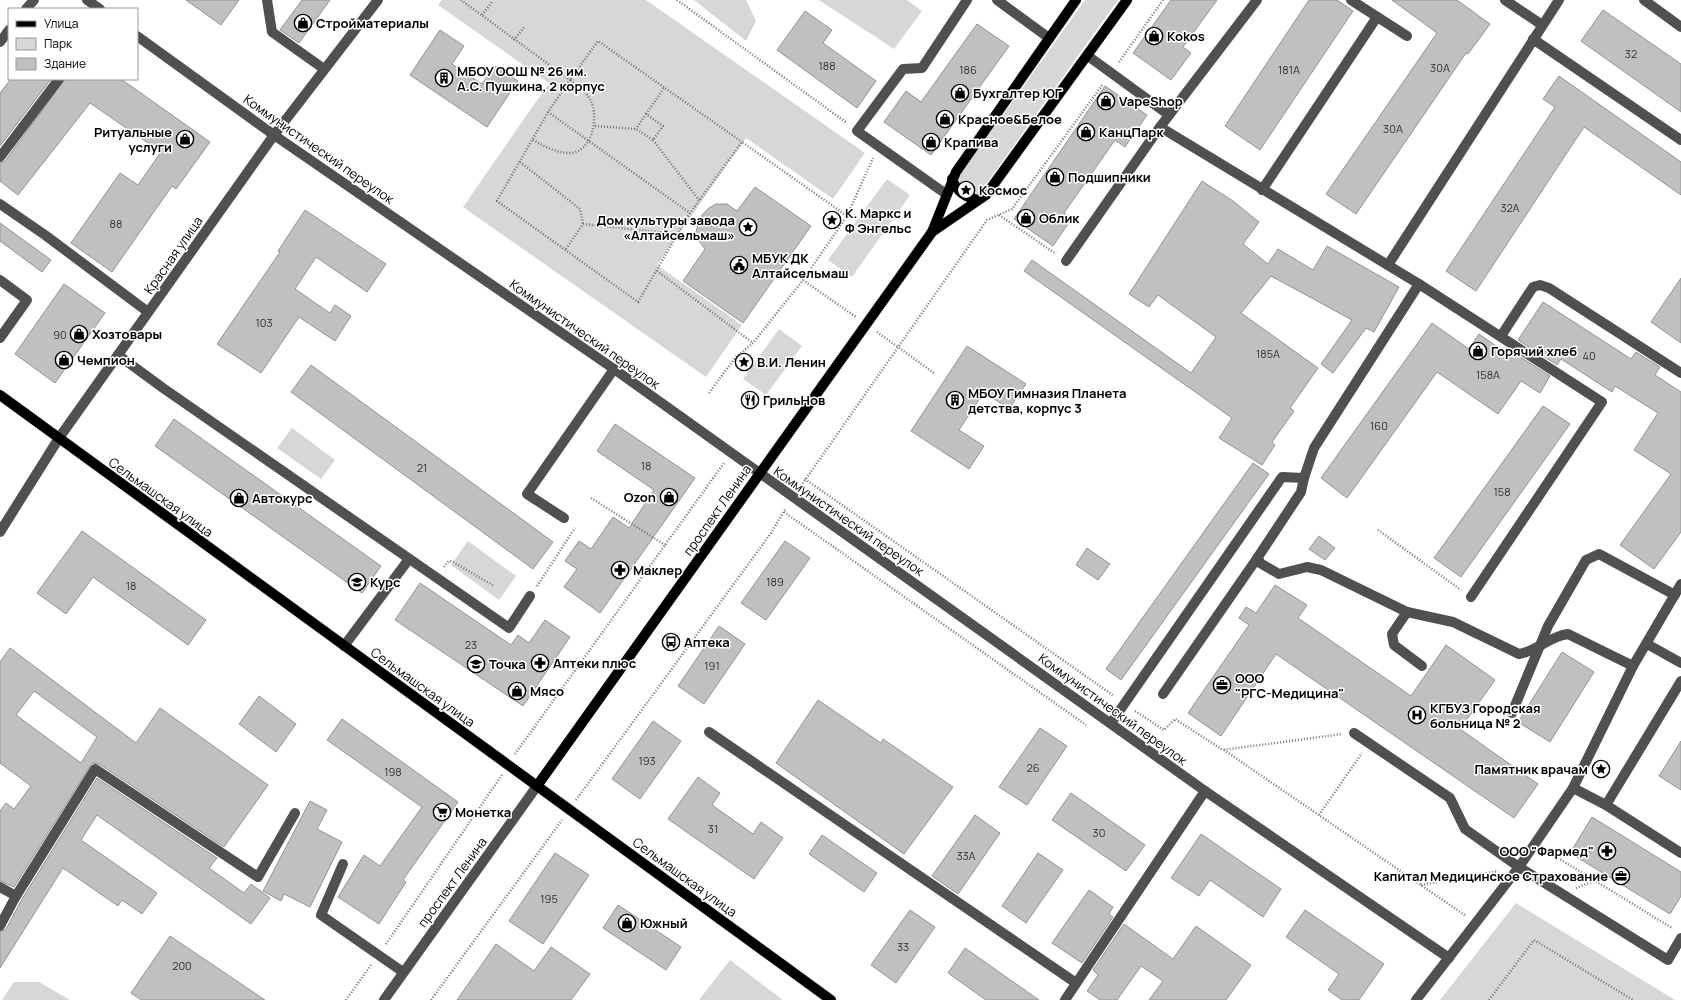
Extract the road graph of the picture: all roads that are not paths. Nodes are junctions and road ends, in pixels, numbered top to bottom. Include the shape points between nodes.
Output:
1 (34, 0) edge
2 (87, 0) edge
3 (267, 0) edge
4 (378, 0) edge
5 (967, 0) edge
6 (997, 0) edge
7 (1076, 0) edge
8 (1127, 0) edge
9 (1257, 0) edge
10 (1351, 0) edge
11 (1505, 0) edge
12 (1559, 0) edge
13 (1644, 0) edge
14 (27, 8) edge
15 (99, 8) edge
16 (1377, 17) junction
17 (1542, 25) junction
18 (1681, 27) edge
19 (8, 31) edge
20 (1407, 36) dead end
21 (138, 37) edge
22 (1049, 38) junction
23 (1533, 39) junction
24 (0, 42) edge
25 (1088, 56) junction
26 (324, 70) junction
27 (58, 80) edge
28 (1169, 115) junction
29 (1160, 127) junction
30 (274, 135) junction
31 (1681, 140) edge
32 (0, 156) edge
33 (952, 179) junction
34 (1262, 190) junction
35 (946, 194) junction
36 (978, 200) junction
37 (0, 204) edge
38 (932, 232) junction
39 (1066, 261) road end
40 (1388, 265) junction
41 (0, 280) edge
42 (1420, 284) junction
43 (148, 312) junction
44 (1500, 336) junction
45 (0, 338) edge
46 (118, 355) junction
47 (614, 369) junction
48 (1681, 373) edge
49 (0, 395) edge
50 (59, 438) junction
51 (759, 474) junction
52 (1304, 478) junction
53 (564, 518) dead end
54 (0, 532) edge
55 (1258, 557) junction
56 (409, 559) junction
57 (1681, 584) edge
58 (1675, 595) junction
59 (530, 596) road end
60 (1471, 597) road end
61 (1408, 612) junction
62 (1542, 644) junction
63 (1647, 644) junction
64 (344, 646) junction
65 (1681, 663) edge
66 (1422, 666) dead end
67 (1632, 666) junction
68 (1681, 681) edge
69 (1163, 694) dead end
70 (1512, 713) dead end
71 (1111, 723) junction
72 (710, 732) dead end
73 (1354, 733) road end
74 (537, 786) junction
75 (1573, 788) junction
76 (1205, 791) junction
77 (1606, 805) junction
78 (295, 813) dead end
79 (1681, 853) edge
80 (343, 864) dead end
81 (1518, 867) junction
82 (0, 887) edge
83 (16, 896) junction
84 (0, 926) edge
85 (1681, 938) edge
86 (1449, 958) junction
87 (403, 972) junction
88 (1076, 983) junction
89 (384, 1000) edge
90 (831, 1000) edge
91 (1065, 1000) edge
92 (1416, 1000) edge

1 - 14 street
2 - 15 street
3 - 26 street via 272,32
4 - 26 street, Красная улица
5 - 35 street via 922,68 903,69 857,131
6 - 22 street
7 - 22 main road, проспект Ленина
8 - 25 main road, проспект Ленина
9 - 28 street
10 - 16 street
11 - 17 street
12 - 17 street
13 - 18 street
16 - 20 street
16 - 34 street
17 - 23 street
19 - 24 street
21 - 30 street, Коммунистический переулок
22 - 33 main road, проспект Ленина
23 - 31 street
23 - 40 street
25 - 28 street
25 - 36 main road, проспект Ленина via 986,195
26 - 30 street, Красная улица
27 - 32 street
28 - 29 street
29 - 34 street
29 - 39 street
30 - 43 street, Красная улица
30 - 47 street, Коммунистический переулок
33 - 35 main road, проспект Ленина
33 - 36 main road via 954,185 966,197
34 - 40 street
35 - 38 main road, проспект Ленина
36 - 38 main road, проспект Ленина
37 - 43 street via 46,235
38 - 51 main road, проспект Ленина
40 - 42 street
41 - 45 street via 27,300
42 - 44 street
42 - 52 street via 1314,448
43 - 46 street, Красная улица
44 - 48 street via 1533,287 1540,285 1549,288
44 - 60 street via 1602,402
46 - 50 street, Красная улица
46 - 56 street
47 - 51 street, Коммунистический переулок
47 - 53 street via 527,494
49 - 50 main road, Сельмашская улица
50 - 54 street, Красная улица
50 - 64 main road, Сельмашская улица
51 - 71 street, Коммунистический переулок
51 - 74 main road, проспект Ленина
52 - 55 street via 1301,492
52 - 71 street via 1282,477
55 - 61 street via 1260,563 1280,574 1307,567 1321,570
55 - 69 street
56 - 59 street via 509,628
56 - 64 street
57 - 58 street
58 - 62 street via 1599,554 1586,560 1548,626
58 - 63 street
61 - 62 street via 1453,622 1519,654
61 - 66 street via 1392,634 1394,645
62 - 67 street via 1559,635 1568,634
62 - 70 street
63 - 65 street
63 - 67 street
64 - 74 main road, Сельмашская улица
67 - 75 street
68 - 77 street
71 - 76 street, Коммунистический переулок
72 - 88 street
73 - 81 street via 1450,798 1465,830
74 - 87 street, проспект Ленина
74 - 90 main road, Сельмашская улица
75 - 77 street
75 - 81 street
76 - 86 street, Коммунистический переулок
76 - 88 street
77 - 79 street
78 - 83 street via 258,877 95,769
80 - 87 street via 321,915
81 - 85 street via 1668,960
81 - 86 street
82 - 83 street
83 - 84 street
86 - 92 street
87 - 89 street, проспект Ленина
88 - 91 street

